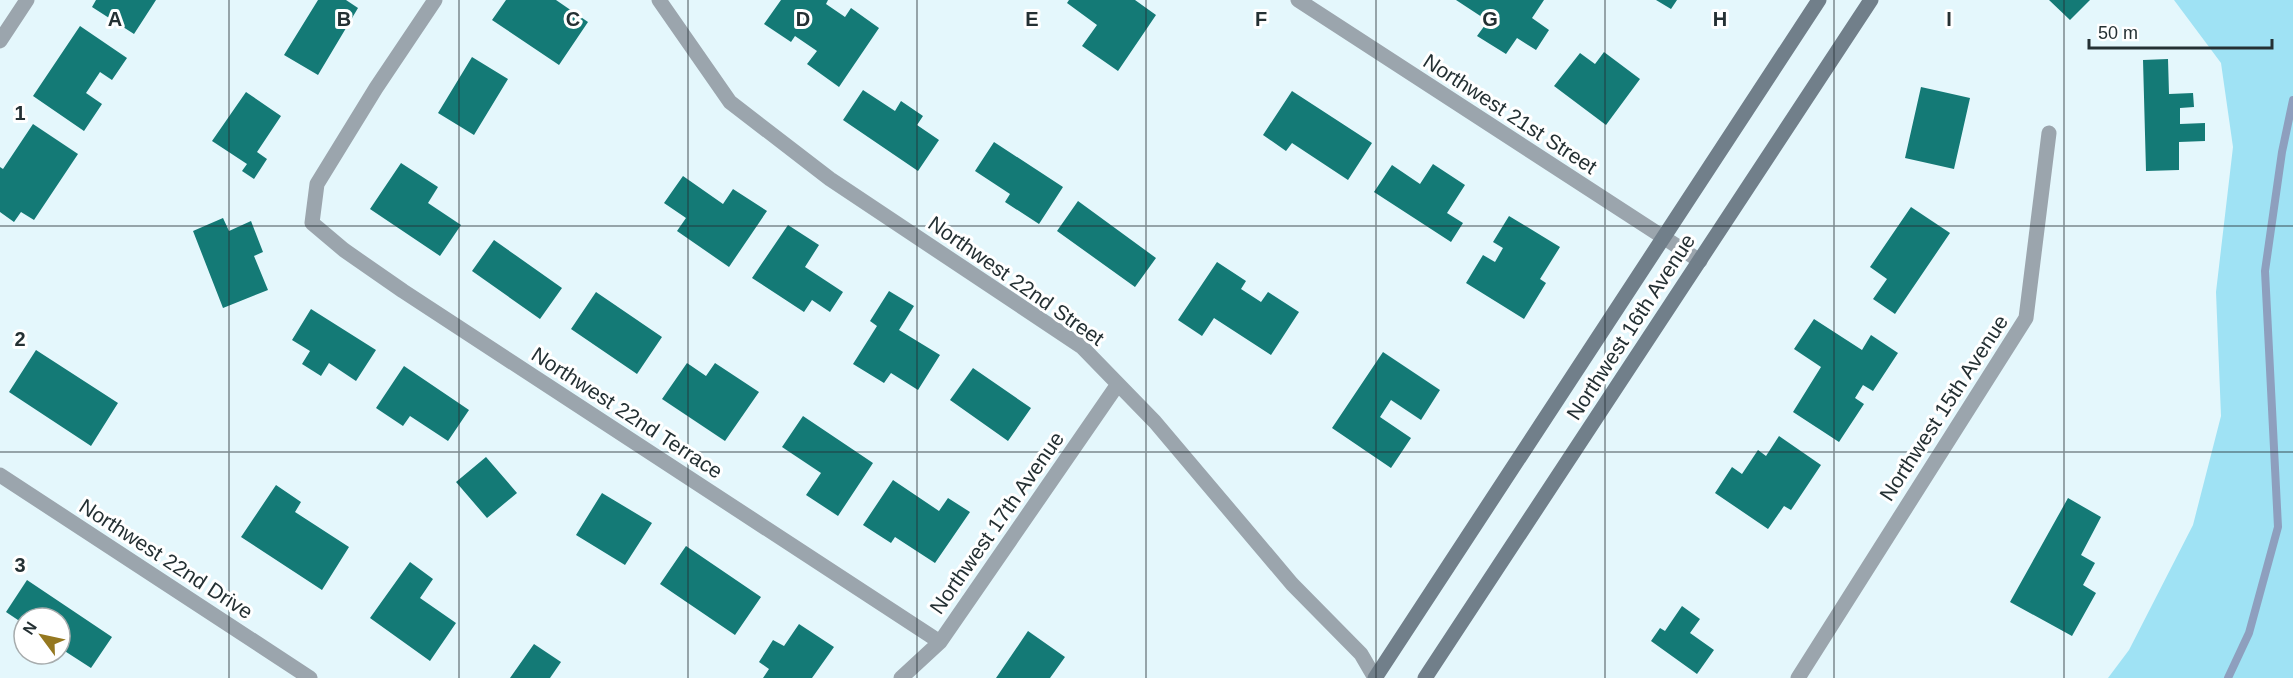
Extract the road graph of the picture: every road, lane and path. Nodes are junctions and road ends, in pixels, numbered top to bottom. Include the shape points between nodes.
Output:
1 (27, 0) edge
2 (435, 0) edge
3 (659, 0) edge
4 (1298, 0) edge
5 (1819, 0) edge
6 (1871, 0) edge
7 (0, 41) edge
8 (2049, 133) dead end
9 (1662, 238) junction
10 (1700, 261) junction
11 (1118, 384) junction
12 (0, 475) edge
13 (940, 642) junction
14 (310, 678) edge
15 (901, 678) edge
16 (1375, 678) edge
17 (1425, 678) edge
18 (1798, 678) edge

1 - 7 street
2 - 13 street, Northwest 22nd Terrace via 317,184 312,223 344,250
3 - 11 street, Northwest 22nd Street via 730,102 830,179 1082,347
4 - 9 street, Northwest 21st Street
5 - 9 main road, Northwest 16th Avenue
6 - 10 main road, Northwest 16th Avenue
8 - 18 street, Northwest 15th Avenue via 2026,318
9 - 10 street, Northwest 21st Street
9 - 16 main road, Northwest 16th Avenue
10 - 17 main road, Northwest 16th Avenue
11 - 13 street, Northwest 17th Avenue
11 - 16 street, Northwest 22nd Street via 1292,584 1361,654
12 - 14 street, Northwest 22nd Drive
13 - 15 street, Northwest 17th Avenue

